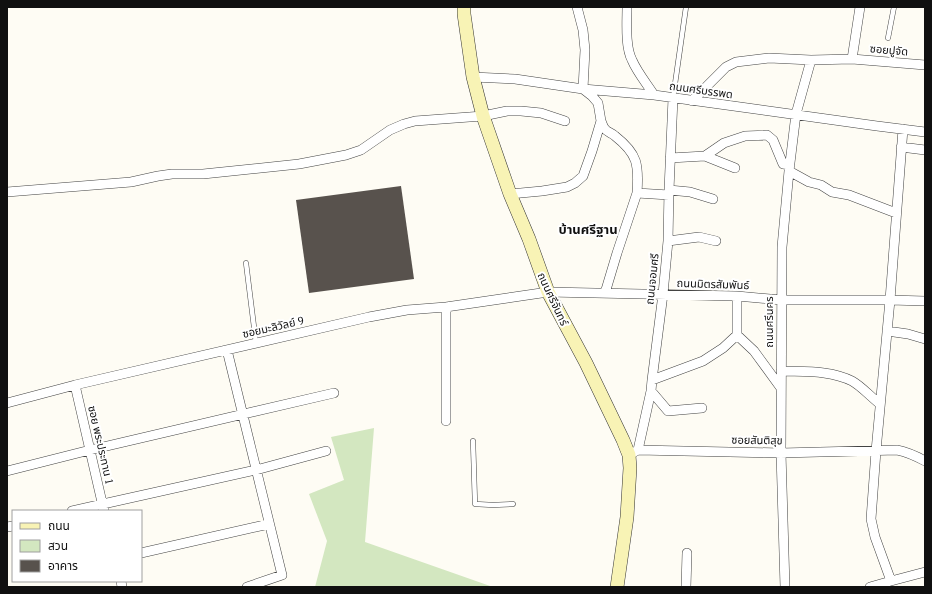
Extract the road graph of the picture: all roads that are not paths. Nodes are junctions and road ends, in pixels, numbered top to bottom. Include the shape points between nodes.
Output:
1 (464, 7) edge
2 (577, 7) edge
3 (626, 7) edge
4 (686, 7) edge
5 (860, 7) edge
6 (894, 7) edge
7 (888, 38) dead end
8 (852, 59) junction
9 (811, 60) junction
10 (925, 65) edge
11 (473, 77) junction
12 (583, 89) junction
13 (654, 95) junction
14 (673, 98) junction
15 (692, 101) junction
16 (796, 114) junction
17 (483, 116) junction
18 (565, 120) dead end
19 (601, 121) junction
20 (903, 129) junction
21 (925, 132) edge
22 (901, 147) junction
23 (925, 150) edge
24 (705, 156) junction
25 (670, 158) junction
26 (735, 168) dead end
27 (789, 168) junction
28 (7, 192) edge
29 (669, 192) junction
30 (637, 193) junction
31 (510, 194) junction
32 (713, 199) dead end
33 (896, 213) junction
34 (668, 241) junction
35 (716, 241) dead end
36 (246, 263) dead end
37 (548, 292) junction
38 (606, 293) junction
39 (663, 294) junction
40 (737, 296) junction
41 (782, 300) junction
42 (890, 300) junction
43 (925, 301) edge
44 (446, 306) junction
45 (887, 331) junction
46 (737, 335) junction
47 (925, 339) edge
48 (256, 343) junction
49 (227, 350) junction
50 (781, 371) junction
51 (652, 380) junction
52 (75, 385) junction
53 (781, 388) junction
54 (651, 391) junction
55 (334, 393) dead end
56 (7, 403) edge
57 (880, 404) junction
58 (702, 408) dead end
59 (242, 415) junction
60 (446, 421) dead end
61 (472, 441) dead end
62 (90, 450) junction
63 (326, 451) dead end
64 (876, 451) junction
65 (633, 452) junction
66 (781, 452) junction
67 (925, 461) edge
68 (7, 470) edge
69 (256, 470) junction
70 (513, 504) dead end
71 (104, 507) edge
72 (80, 510) edge
73 (269, 524) junction
74 (142, 553) edge
75 (687, 553) dead end
76 (925, 572) edge
77 (891, 581) junction
78 (247, 587) edge
79 (617, 587) edge
80 (686, 587) edge
81 (785, 587) edge
82 (870, 587) edge

1 - 11 main road, ถนนศรีจันทร์
2 - 12 street via 586,50
3 - 13 street via 629,53
4 - 14 lane
5 - 8 street
6 - 7 lane
8 - 9 street, ซอยปูจัด
8 - 10 street, ซอยปูจัด
9 - 15 street, ซอยปูจัด via 769,58 736,62 726,67
9 - 16 street, ถนนศรีนคร
11 - 12 street, ถนนศรีบรรพด via 515,79
11 - 17 main road, ถนนศรีจันทร์
12 - 13 street, ถนนศรีบรรพด
12 - 19 street via 598,103
13 - 14 street, ถนนศรีบรรพด
14 - 15 street, ถนนศรีบรรพด
14 - 25 street, ถนนจอมศรี
15 - 16 street, ถนนศรีบรรพด
16 - 20 street, ถนนศรีบรรพด
16 - 27 street, ถนนศรีนคร
17 - 18 street via 521,111 541,113
17 - 28 street via 415,121 390,130 361,150 299,164 203,174 172,174 131,182
17 - 31 main road, ถนนศรีจันทร์
19 - 30 street via 605,129 621,141 635,158 638,174
19 - 31 street via 583,176 579,180 568,187
20 - 21 street, ถนนศรีบรรพด
20 - 22 street
22 - 23 street
22 - 33 street
24 - 25 street
24 - 26 street
24 - 27 street via 724,143 745,136 767,135 773,140 783,164
25 - 29 street, ถนนจอมศรี
27 - 33 street via 809,182 821,185 832,192 848,195
27 - 41 street, ถนนศรีนคร via 782,247
29 - 30 street
29 - 32 street via 690,192
29 - 34 street, ถนนจอมศรี
30 - 38 street
31 - 37 main road, ถนนศรีจันทร์
33 - 42 street
34 - 35 street via 699,237
34 - 39 street, ถนนจอมศรี
36 - 48 lane
37 - 38 street, ถนนมิตรสัมพันธ์
37 - 44 street, ซอยมะลิวัลย์ 9
37 - 65 main road, ถนนศรีจันทร์ via 623,440
38 - 39 street, ถนนมิตรสัมพันธ์
39 - 40 street, ถนนมิตรสัมพันธ์
39 - 51 street, ถนนจอมศรี
40 - 41 street, ถนนมิตรสัมพันธ์
40 - 46 street
41 - 42 street, ถนนมิตรสัมพันธ์
41 - 50 street, ถนนศรีนคร
42 - 43 street, ถนนมิตรสัมพันธ์
42 - 45 street
44 - 48 street, ซอยมะลิวัลย์ 9 via 368,317
44 - 60 street
45 - 47 street
45 - 57 street
46 - 51 street via 703,361
46 - 53 street via 754,351
48 - 49 street, ซอยมะลิวัลย์ 9
49 - 52 street, ซอยมะลิวัลย์ 9
49 - 59 street
50 - 53 street, ถนนศรีนคร
50 - 57 street via 835,375 852,381
51 - 54 street, ถนนจอมศรี
52 - 56 street, ซอยมะลิวัลย์ 9
52 - 62 street, ซอย พระประทาน 1
53 - 66 street, ถนนศรีนคร
54 - 58 street via 668,411
54 - 65 street, ถนนจอมศรี
55 - 59 street
57 - 64 street
59 - 62 street
59 - 69 street
61 - 70 lane via 475,504
62 - 68 street
62 - 71 street, ซอย พระประทาน 1
63 - 69 street
64 - 66 street, ซอยสันติสุข
64 - 67 street, ซอยสันติสุข via 897,450
64 - 77 street via 871,519
65 - 66 street, ซอยสันติสุข
65 - 79 main road, ถนนศรีจันทร์
66 - 81 street, ถนนศรีนคร
69 - 71 street
69 - 73 street
71 - 72 street
73 - 74 street
73 - 78 street via 282,575
75 - 80 street
76 - 77 street
77 - 82 street

